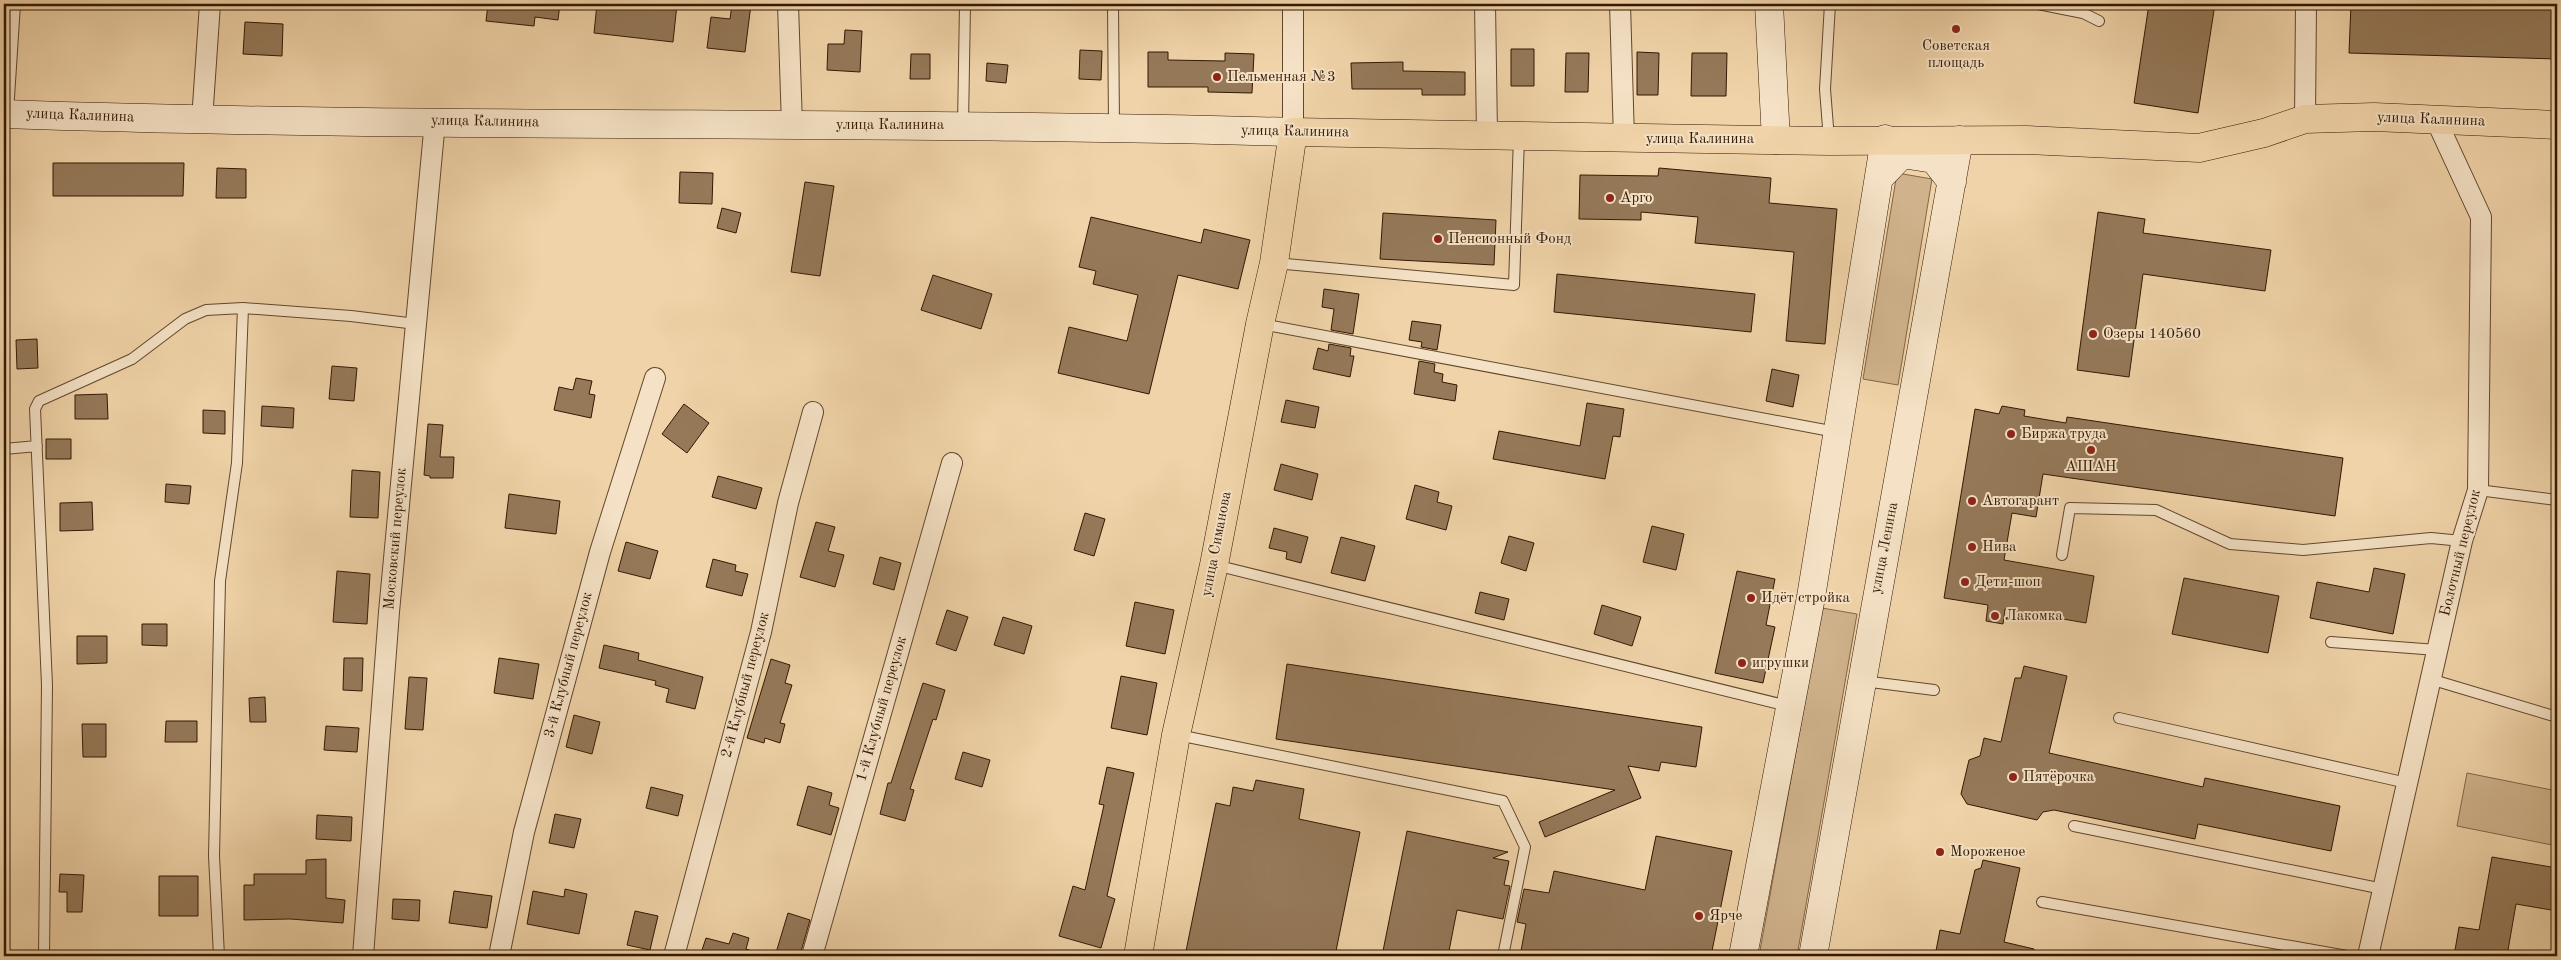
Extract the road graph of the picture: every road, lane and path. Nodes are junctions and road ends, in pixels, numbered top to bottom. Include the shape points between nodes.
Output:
1 (15, 4) edge
2 (210, 4) edge
3 (788, 4) edge
4 (964, 4) edge
5 (1113, 4) edge
6 (1293, 4) edge
7 (1485, 4) edge
8 (1620, 4) edge
9 (1769, 4) edge
10 (1830, 4) edge
11 (2038, 4) edge
12 (2306, 4) edge
13 (2099, 21) dead end
14 (6, 114) edge
15 (2305, 119) junction
16 (202, 120) junction
17 (435, 122) junction
18 (2437, 122) junction
19 (2557, 124) edge
20 (963, 125) junction
21 (792, 126) junction
22 (1114, 127) junction
23 (1292, 132) junction
24 (1487, 135) junction
25 (1519, 136) junction
26 (1624, 139) junction
27 (1885, 139) junction
28 (1776, 140) junction
29 (1959, 140) junction
30 (1829, 141) junction
31 (1879, 178) junction
32 (1952, 182) junction
33 (1274, 263) junction
34 (243, 308) junction
35 (416, 324) junction
36 (1260, 324) junction
37 (655, 378) dead end
38 (813, 412) dead end
39 (1839, 433) junction
40 (36, 446) junction
41 (4, 449) edge
42 (952, 463) dead end
43 (2478, 490) junction
44 (2557, 500) edge
45 (2462, 541) junction
46 (2062, 555) dead end
47 (1214, 565) junction
48 (2331, 642) dead end
49 (2437, 650) junction
50 (2430, 679) junction
51 (1861, 681) junction
52 (1934, 690) dead end
53 (1790, 706) junction
54 (2557, 717) edge
55 (2119, 718) dead end
56 (1176, 735) junction
57 (2408, 784) junction
58 (2074, 826) dead end
59 (2382, 889) junction
60 (2042, 902) dead end
61 (44, 956) edge
62 (219, 956) edge
63 (363, 956) edge
64 (499, 956) edge
65 (674, 956) edge
66 (812, 956) edge
67 (1138, 956) edge
68 (1503, 956) edge
69 (1743, 956) edge
70 (1813, 956) edge
71 (2347, 956) edge
72 (2368, 956) edge

1 - 14 lane
2 - 16 street
3 - 21 street
4 - 20 lane
5 - 22 lane
6 - 23 street
7 - 24 street
8 - 26 street
9 - 28 main road
10 - 30 lane via 1825,89
11 - 13 lane via 2083,13
12 - 15 street
14 - 16 main road, улица Калинина
15 - 18 main road, улица Калинина via 2374,117
15 - 29 main road via 2264,133 2199,148
16 - 17 main road, улица Калинина
17 - 21 main road, улица Калинина
17 - 35 street, Московский переулок
18 - 19 main road, улица Калинина
18 - 43 street, Болотный переулок via 2481,217
20 - 21 main road, улица Калинина
20 - 22 main road, улица Калинина
22 - 23 main road, улица Калинина
23 - 24 main road, улица Калинина
23 - 33 main road, улица Симанова
24 - 25 main road, улица Калинина
25 - 26 main road, улица Калинина
25 - 33 lane via 1514,285
26 - 28 main road, улица Калинина
27 - 29 main road
27 - 30 main road
27 - 31 main road
28 - 30 main road
29 - 32 main road, улица Ленина
31 - 32 main road via 1902,154 1934,159
31 - 39 main road
32 - 51 main road, улица Ленина
33 - 36 main road, улица Симанова
34 - 35 lane
34 - 40 lane via 206,310 185,319 132,359 39,401 35,408
34 - 62 lane via 237,462 220,581 214,856
35 - 63 street, Московский переулок via 389,612
36 - 39 lane
36 - 47 main road, улица Симанова
37 - 64 street, 3-й Клубный переулок via 600,552 526,822
38 - 65 street, 2-й Клубный переулок via 788,503 761,632
39 - 53 main road
40 - 41 lane
40 - 61 lane via 47,685
42 - 66 street, 1-й Клубный переулок
43 - 44 lane
43 - 45 street, Болотный переулок
45 - 46 lane via 2431,538 2285,549 2230,544 2156,510 2070,508
45 - 49 street, Болотный переулок
47 - 53 lane
47 - 56 main road, улица Симанова
48 - 49 lane
49 - 50 street, Болотный переулок
50 - 54 lane
50 - 57 street, Болотный переулок
51 - 52 lane
51 - 70 main road, улица Ленина
53 - 69 main road
55 - 57 lane
56 - 67 main road, улица Симанова
56 - 68 lane via 1504,801 1525,847
57 - 59 street, Болотный переулок
58 - 59 lane
59 - 72 street, Болотный переулок
60 - 71 lane

